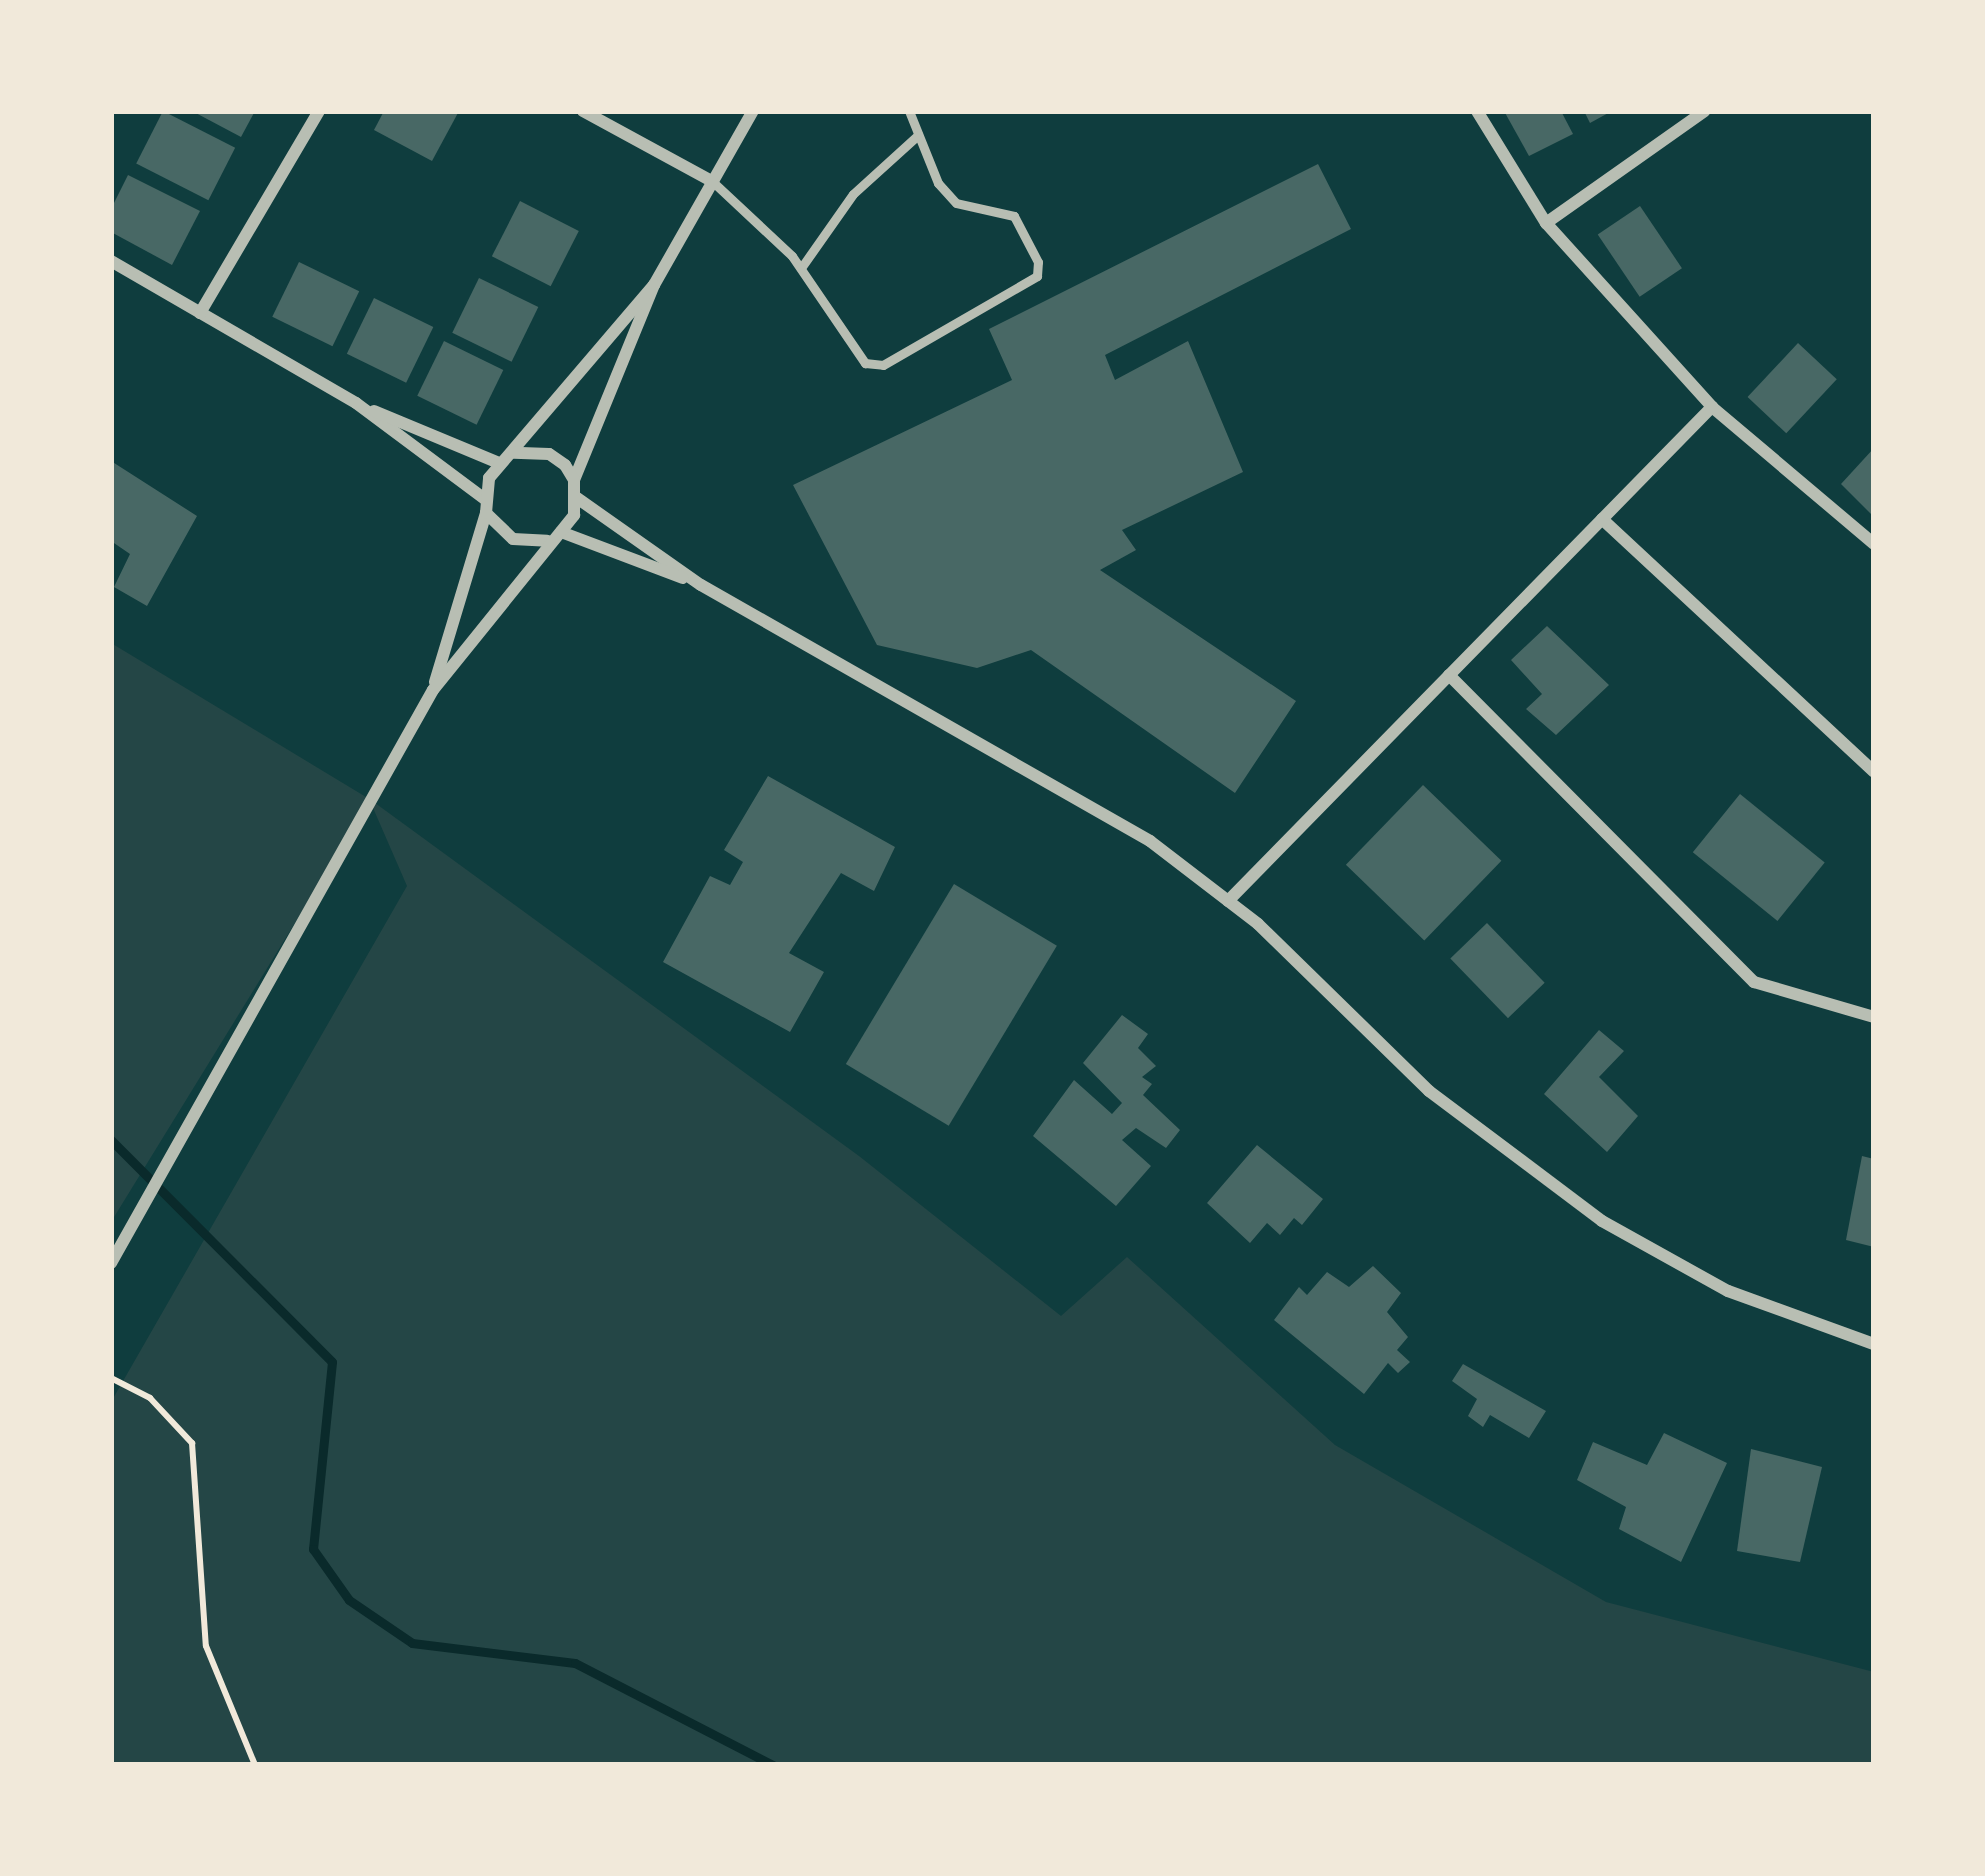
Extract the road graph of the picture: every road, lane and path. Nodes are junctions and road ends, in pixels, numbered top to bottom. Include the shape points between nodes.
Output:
1 (319, 111) edge
2 (583, 111) edge
3 (753, 111) edge
4 (909, 111) edge
5 (1477, 111) edge
6 (1705, 111) edge
7 (918, 135) junction
8 (712, 182) junction
9 (1546, 224) junction
10 (111, 261) edge
11 (801, 268) junction
12 (655, 285) junction
13 (200, 313) junction
14 (356, 404) junction
15 (1712, 407) junction
16 (514, 453) junction
17 (499, 463) junction
18 (574, 480) junction
19 (578, 498) junction
20 (486, 506) junction
21 (1602, 519) junction
22 (561, 532) junction
23 (548, 541) junction
24 (1874, 544) edge
25 (701, 585) junction
26 (1449, 675) junction
27 (433, 690) junction
28 (1874, 772) edge
29 (1228, 901) junction
30 (1874, 1017) edge
31 (111, 1263) edge
32 (1874, 1344) edge
33 (111, 1378) edge
34 (255, 1765) edge

1 - 13 street
2 - 8 street
3 - 8 street
4 - 7 lane
5 - 9 street
6 - 9 street
7 - 11 lane via 853,194
7 - 11 lane via 926,164 956,202 1014,216 1037,250 1037,276 874,366
8 - 11 lane
8 - 12 street
9 - 15 street
10 - 13 street
12 - 16 street
12 - 18 street
13 - 14 street
14 - 17 street
14 - 20 street
15 - 21 street
15 - 24 street
16 - 17 street
16 - 18 street via 549,454
17 - 20 street
18 - 19 street
19 - 22 street
19 - 25 street
20 - 23 street via 513,539
20 - 27 street
21 - 26 street
21 - 28 street
22 - 23 street
22 - 25 street
23 - 27 street
25 - 29 street via 1150,841
26 - 29 street
26 - 30 street via 1754,982
27 - 31 street
29 - 32 street via 1429,1091 1602,1221 1728,1291
33 - 34 path via 150,1398 192,1443 206,1646

